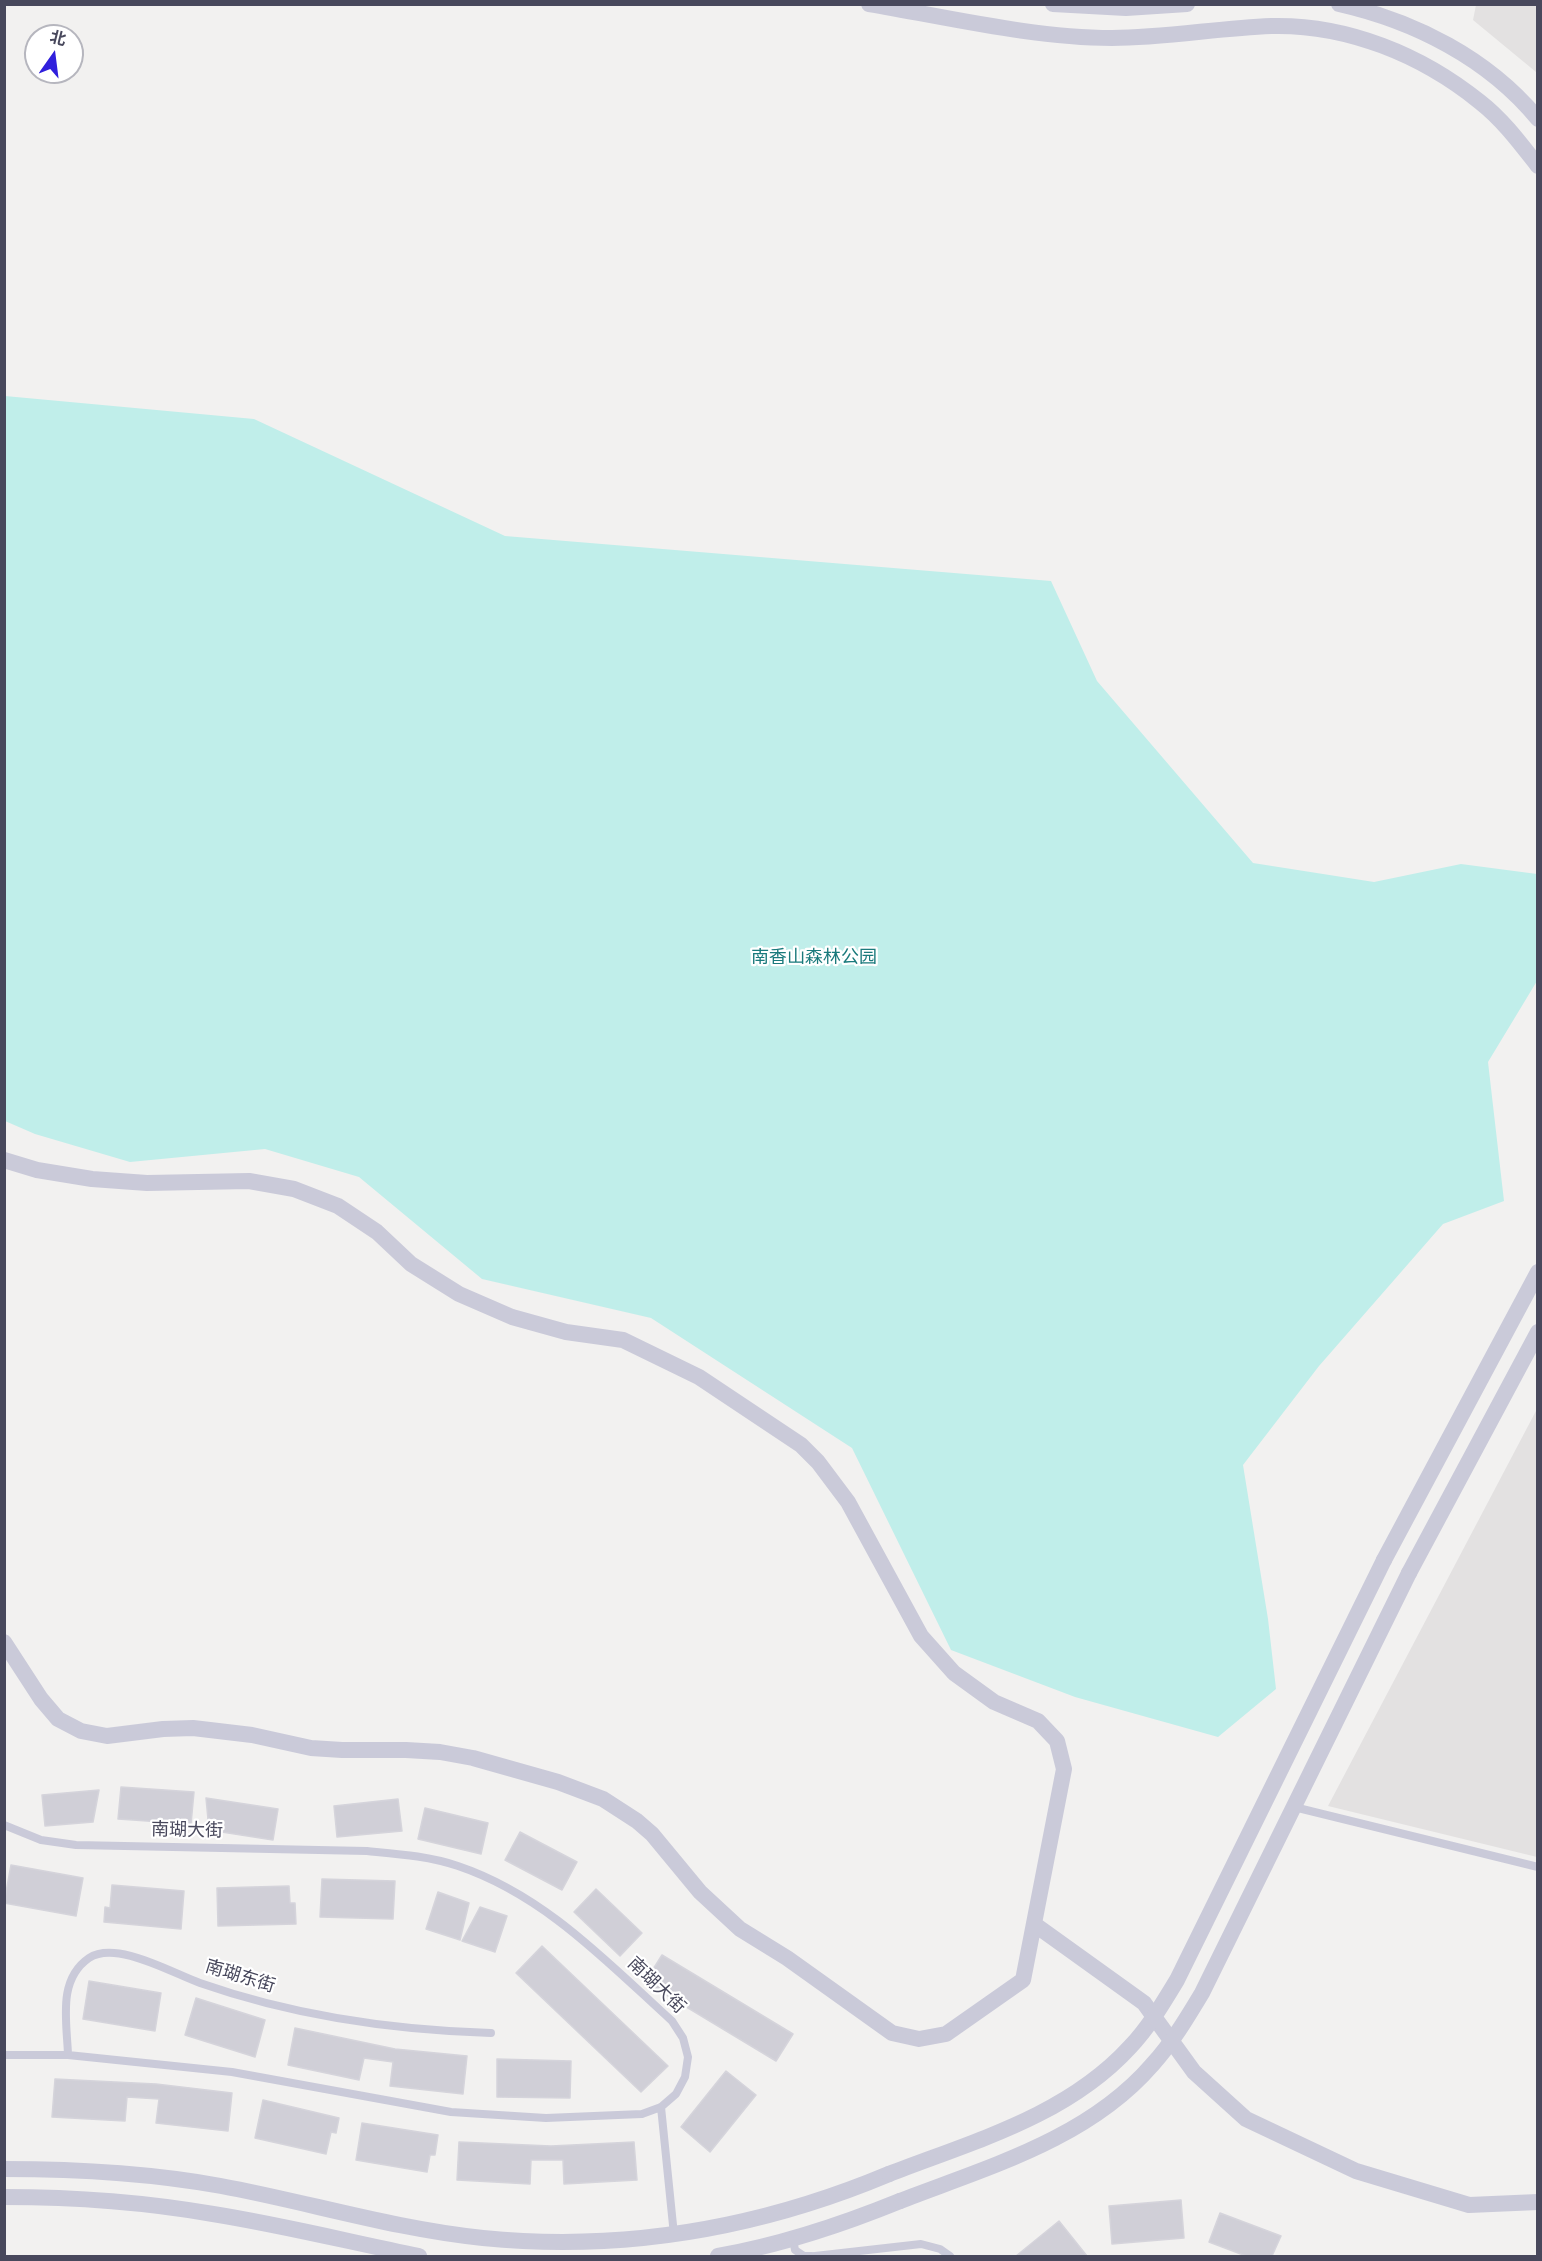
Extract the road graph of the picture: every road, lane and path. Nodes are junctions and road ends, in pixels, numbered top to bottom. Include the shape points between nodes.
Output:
1 (869, 4) edge
2 (1053, 4) edge
3 (1187, 4) edge
4 (1339, 4) edge
5 (1538, 119) edge
6 (1538, 166) edge
7 (4, 1160) edge
8 (1538, 1272) edge
9 (1538, 1332) edge
10 (4, 1642) edge
11 (1294, 1807) junction
12 (4, 1825) edge
13 (1538, 1867) edge
14 (1034, 1924) junction
15 (491, 2033) dead end
16 (4, 2055) edge
17 (68, 2055) junction
18 (661, 2107) junction
19 (4, 2169) edge
20 (4, 2197) edge
21 (1538, 2202) edge
22 (674, 2235) junction
23 (793, 2239) junction
24 (419, 2256) edge
25 (718, 2256) edge
26 (814, 2256) edge
27 (950, 2256) edge

1 - 6 street via 1058,34 1112,38 1272,26 1318,29 1363,39 1405,54 1445,76 1482,103
2 - 3 street via 1126,8
4 - 5 street via 1417,28 1461,52
7 - 14 street via 92,1179 147,1183 249,1180 294,1189 338,1206 377,1232 411,1264 459,1294 512,1317 567,1332 623,1340 699,1377 801,1445 829,1474 848,1502 921,1636 954,1672 994,1701 1038,1721 1057,1741 1064,1769
8 - 22 street, bridge via 1384,1560 1177,1980 1130,2048 1100,2076 1030,2120 850,2191 771,2216
9 - 11 street, bridge via 1409,1573
10 - 14 street via 58,1719 81,1731 107,1736 193,1728 242,1733 311,1748 440,1752 558,1782 603,1799 652,1834 700,1892 740,1929 892,2033 919,2038 946,2034 1023,1980
11 - 13 lane
11 - 23 street, bridge via 1202,1993 1151,2067 1119,2097 1042,2145 861,2217
12 - 18 lane, 南瑚大街 via 41,1839 76,1845 412,1855 499,1882 574,1932 672,2021 683,2037 687,2067 676,2094
14 - 21 street via 1144,2003 1194,2072 1246,2119 1356,2171 1469,2205
15 - 17 lane, 南瑚东街 via 399,2028 308,2014 221,1990 113,1952 90,1957 73,1973 66,1995
16 - 17 lane
17 - 18 lane via 232,2072 451,2112 546,2118 642,2114
18 - 22 lane
19 - 22 street via 102,2172 219,2186 481,2238 565,2242
20 - 24 street via 101,2200 214,2214
23 - 25 street
23 - 26 lane via 795,2250 804,2256
26 - 27 lane via 921,2244

